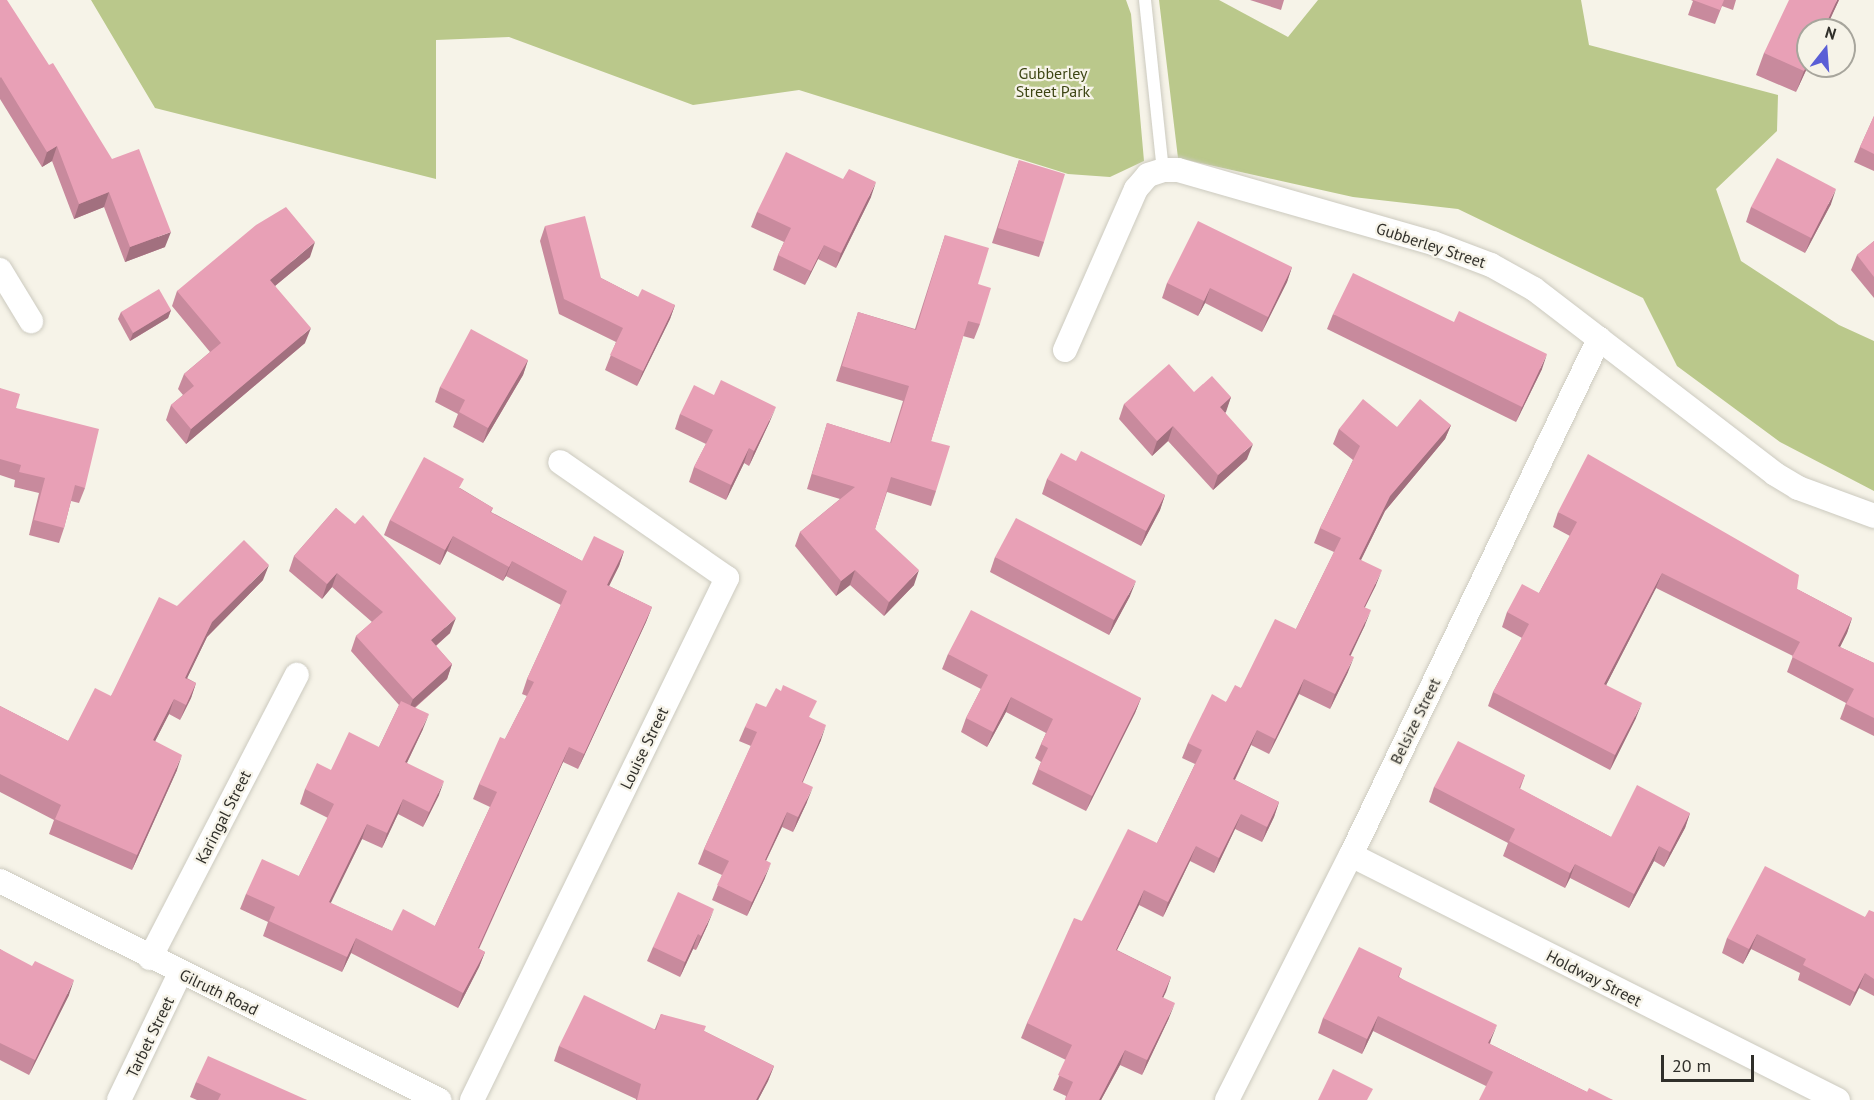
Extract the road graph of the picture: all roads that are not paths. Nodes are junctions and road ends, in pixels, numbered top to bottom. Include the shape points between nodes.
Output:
1 (1145, 0) edge
2 (1163, 170) junction
3 (0, 270) edge
4 (31, 321) dead end
5 (1599, 339) junction
6 (1065, 350) dead end
7 (560, 462) dead end
8 (1874, 516) edge
9 (297, 675) dead end
10 (1351, 855) junction
11 (0, 881) edge
12 (150, 958) junction
13 (180, 973) junction
14 (119, 1100) edge
15 (439, 1100) edge
16 (472, 1100) edge
17 (1227, 1100) edge
18 (1838, 1100) edge

1 - 2 lane
2 - 5 street, Gubberley Street via 1178,170 1466,253 1534,289
2 - 6 street via 1148,175 1136,189
3 - 4 street
5 - 8 street, Gubberley Street via 1774,474 1798,488
5 - 10 street, Belsize Street
7 - 16 street, Louise Street via 727,578
9 - 12 street, Karingal Street
10 - 17 street, Belsize Street
10 - 18 street, Holdway Street
11 - 12 street, Gilruth Road
12 - 13 street, Gilruth Road
13 - 14 street, Tarbet Street
13 - 15 street, Gilruth Road

